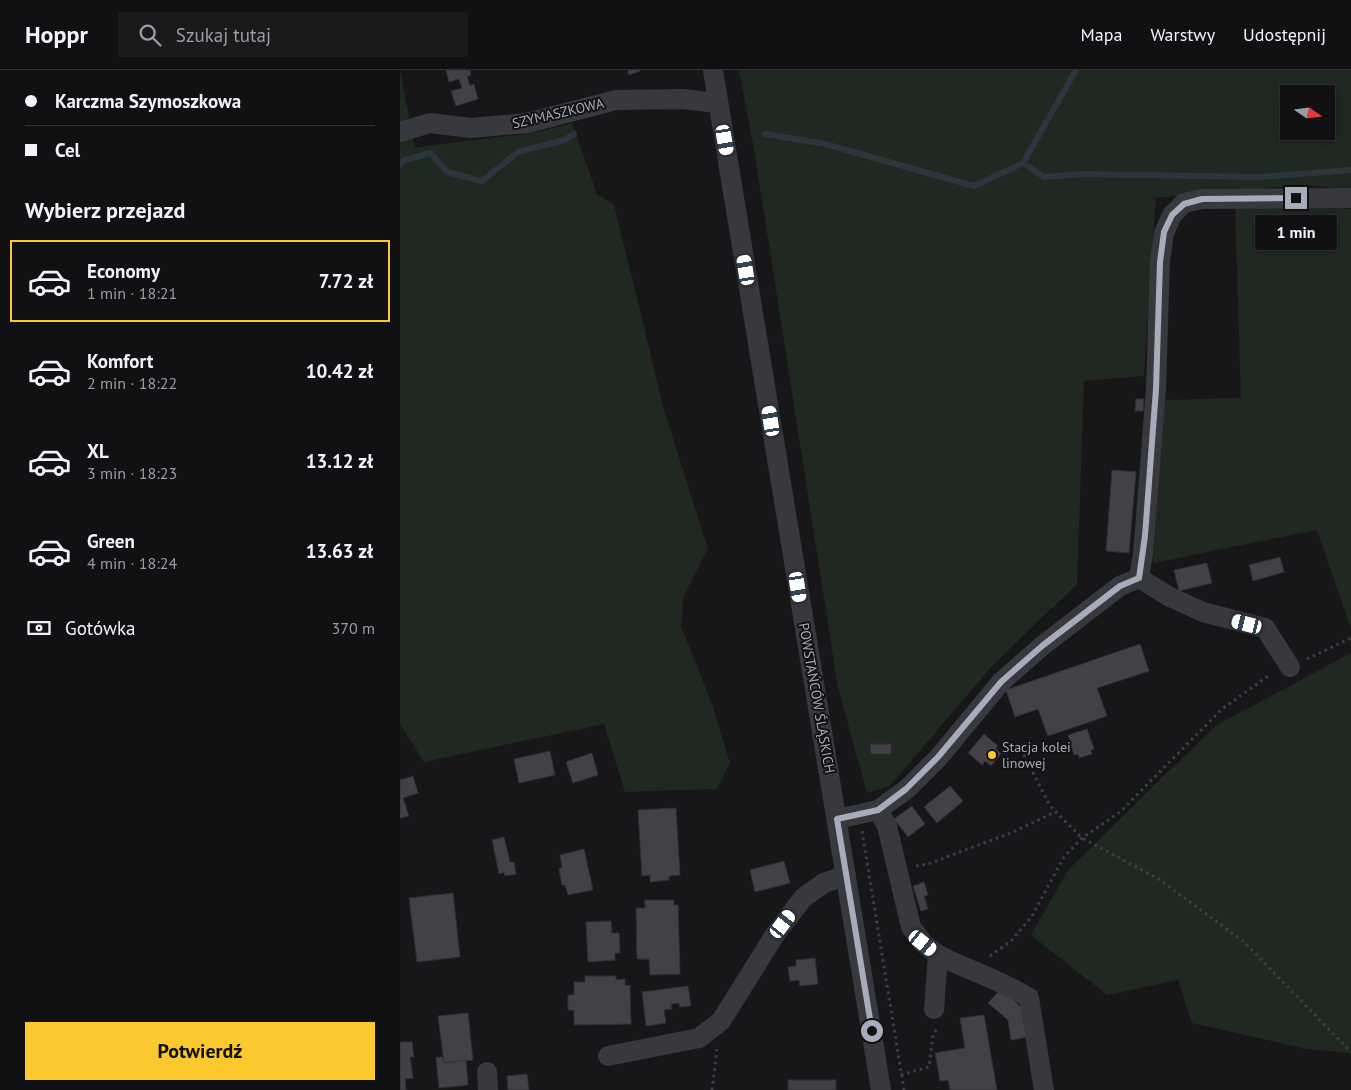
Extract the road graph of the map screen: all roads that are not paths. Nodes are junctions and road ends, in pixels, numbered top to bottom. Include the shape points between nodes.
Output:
1 (713, 70) edge
2 (718, 104) junction
3 (400, 132) edge
4 (1351, 198) edge
5 (1139, 578) junction
6 (1281, 670) road end
7 (869, 812) junction
8 (837, 819) junction
9 (846, 875) junction
10 (938, 955) junction
11 (934, 1009) dead end
12 (608, 1056) dead end
13 (882, 1090) edge
14 (1044, 1090) edge

1 - 2 street, POWSTAŃCÓW ŚLĄSKICH
2 - 3 street, SZYMASZKOWA via 682,99 616,100 527,123 471,128 430,123
2 - 8 street, POWSTAŃCÓW ŚLĄSKICH
4 - 5 street via 1202,199 1184,204 1172,215 1164,232 1160,262 1156,389 1144,554
5 - 6 street via 1203,612 1265,628
5 - 7 street via 1120,586 1042,646 1001,682 938,757 906,789
7 - 8 street
7 - 10 street via 887,826 911,927
8 - 9 street, POWSTAŃCÓW ŚLĄSKICH
9 - 12 street via 824,883 803,898 774,936 721,1021 699,1038
9 - 13 street, POWSTAŃCÓW ŚLĄSKICH
10 - 11 street
10 - 14 street via 1010,986 1029,998

